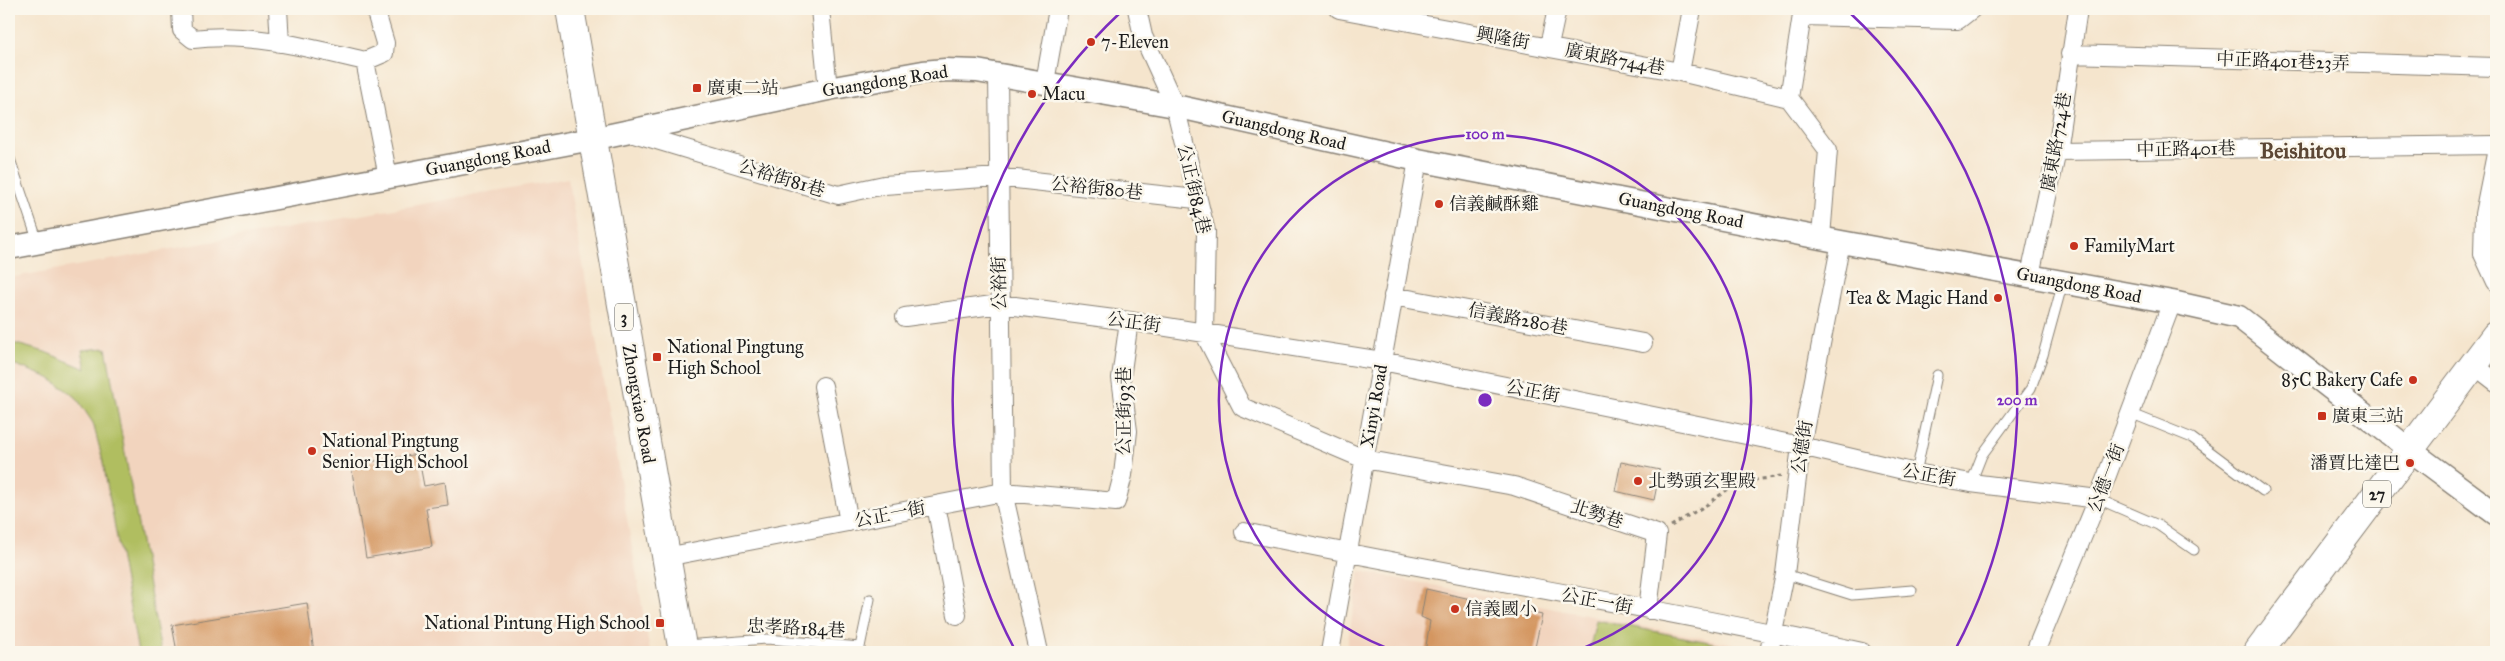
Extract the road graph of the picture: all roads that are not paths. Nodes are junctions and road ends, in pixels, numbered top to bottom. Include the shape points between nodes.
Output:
1 (180, 9) edge
2 (278, 9) edge
3 (375, 9) edge
4 (570, 9) edge
5 (820, 9) edge
6 (1058, 9) edge
7 (1137, 9) edge
8 (1339, 9) edge
9 (1558, 9) edge
10 (1692, 9) edge
11 (1972, 9) edge
12 (2078, 9) edge
13 (1803, 12) edge
14 (280, 43) junction
15 (1549, 46) junction
16 (2070, 54) junction
17 (365, 61) junction
18 (2496, 67) edge
19 (1680, 72) junction
20 (998, 74) junction
21 (1045, 82) junction
22 (828, 89) junction
23 (1789, 98) junction
24 (1175, 106) junction
25 (629, 131) junction
26 (592, 139) junction
27 (2496, 145) edge
28 (2057, 151) junction
29 (2496, 154) edge
30 (9, 156) edge
31 (1418, 160) junction
32 (388, 177) junction
33 (998, 177) junction
34 (1196, 199) junction
35 (1831, 239) junction
36 (38, 242) junction
37 (9, 248) edge
38 (2030, 275) junction
39 (2063, 282) junction
40 (2496, 282) edge
41 (1393, 296) junction
42 (2172, 302) junction
43 (1000, 304) junction
44 (905, 317) dead end
45 (1129, 321) junction
46 (1204, 332) junction
47 (2496, 335) edge
48 (1642, 343) dead end
49 (1382, 361) junction
50 (2474, 365) junction
51 (1937, 375) dead end
52 (2496, 382) edge
53 (823, 386) dead end
54 (2130, 413) junction
55 (1801, 446) junction
56 (2410, 450) junction
57 (1364, 460) junction
58 (1916, 473) junction
59 (1971, 483) junction
60 (2263, 491) dead end
61 (1003, 492) junction
62 (2098, 499) junction
63 (1116, 502) joint
64 (936, 505) junction
65 (2496, 514) edge
66 (849, 522) junction
67 (1244, 532) dead end
68 (2194, 550) dead end
69 (1348, 554) junction
70 (666, 557) junction
71 (1785, 574) junction
72 (1912, 590) dead end
73 (870, 600) dead end
74 (1648, 610) junction
75 (957, 614) dead end
76 (1772, 632) junction
77 (683, 648) edge
78 (1039, 652) edge
79 (1330, 652) edge
80 (1769, 652) edge
81 (1862, 652) edge
82 (2035, 652) edge
83 (2258, 652) edge

1 - 14 street via 182,30 193,39 245,37
2 - 14 street
3 - 17 street via 385,43 384,52
4 - 26 main road, Zhongxiao Road / 3
5 - 22 street
6 - 21 street
7 - 24 street, 公正街84巷 via 1142,36
8 - 15 street, 興隆街
9 - 15 street
10 - 19 street, 廣東路744巷
11 - 13 street via 1958,20
12 - 16 street, 廣東路724巷
13 - 23 street
14 - 17 street
15 - 19 street, 廣東路744巷
16 - 18 street, 中正路401巷23弄
16 - 28 street, 廣東路724巷
17 - 32 street
19 - 23 street, 廣東路744巷
20 - 21 street, Guangdong Road
20 - 22 street, Guangdong Road via 945,70
20 - 33 street, 公裕街
21 - 24 street, Guangdong Road
22 - 25 street, Guangdong Road
23 - 35 street via 1828,150
24 - 31 street, Guangdong Road
24 - 34 street, 公正街84巷
25 - 26 street, Guangdong Road
25 - 33 street, 公裕街81巷 via 838,195 884,185
26 - 32 street, Guangdong Road
26 - 70 main road, Zhongxiao Road / 3
27 - 28 street, 中正路401巷
28 - 38 street, 廣東路724巷
29 - 40 street via 2484,214 2483,254
30 - 36 lane
31 - 35 street, Guangdong Road
31 - 41 street, Xinyi Road
32 - 36 street, Guangdong Road
33 - 34 street, 公裕街80巷
33 - 43 street, 公裕街
34 - 46 street, 公正街84巷 via 1206,232
35 - 38 street, Guangdong Road
35 - 55 street, 公德街
36 - 37 street, Guangdong Road
38 - 39 street, Guangdong Road
39 - 42 street, Guangdong Road
39 - 59 lane via 2031,388 1982,455
41 - 48 street, 信義路280巷
41 - 49 street, Xinyi Road
42 - 54 street, 公德一街
42 - 56 street, Guangdong Road via 2239,317
43 - 44 street, 公正街
43 - 45 street, 公正街
43 - 61 street, 公裕街
45 - 46 street, 公正街
45 - 63 street, 公正街93巷 via 1121,378 1128,431
46 - 49 street, 公正街
46 - 57 street, 北勢巷 via 1242,406
47 - 50 main road, 27
49 - 55 street, 公正街
49 - 57 street, Xinyi Road
50 - 52 street
50 - 56 main road, 27
51 - 58 lane
53 - 66 street
54 - 60 lane via 2192,438
54 - 62 street, 公德一街
55 - 58 street, 公正街
55 - 71 street, 公德街
56 - 65 street, Guangdong Road
56 - 83 main road, 27
57 - 69 street, Xinyi Road
57 - 74 street, 北勢巷 via 1514,486 1656,534
58 - 59 street, 公正街
59 - 62 street, 公正街
61 - 63 street, 公正一街
61 - 64 street, 公正一街
61 - 78 street, 公裕街
62 - 68 lane via 2158,525
62 - 82 street, 公德一街
64 - 66 street, 公正一街
64 - 75 street
66 - 70 street, 公正一街
67 - 69 street, 公正一街
69 - 74 street, 公正一街
69 - 79 street, Xinyi Road
70 - 77 main road, Zhongxiao Road / 3
71 - 72 lane via 1852,595
71 - 76 street, 公德街
73 - 77 lane, 忠孝路184巷 via 860,647 767,639
74 - 76 street, 公正一街
76 - 80 street, 公德街
76 - 81 street, 公正一街

